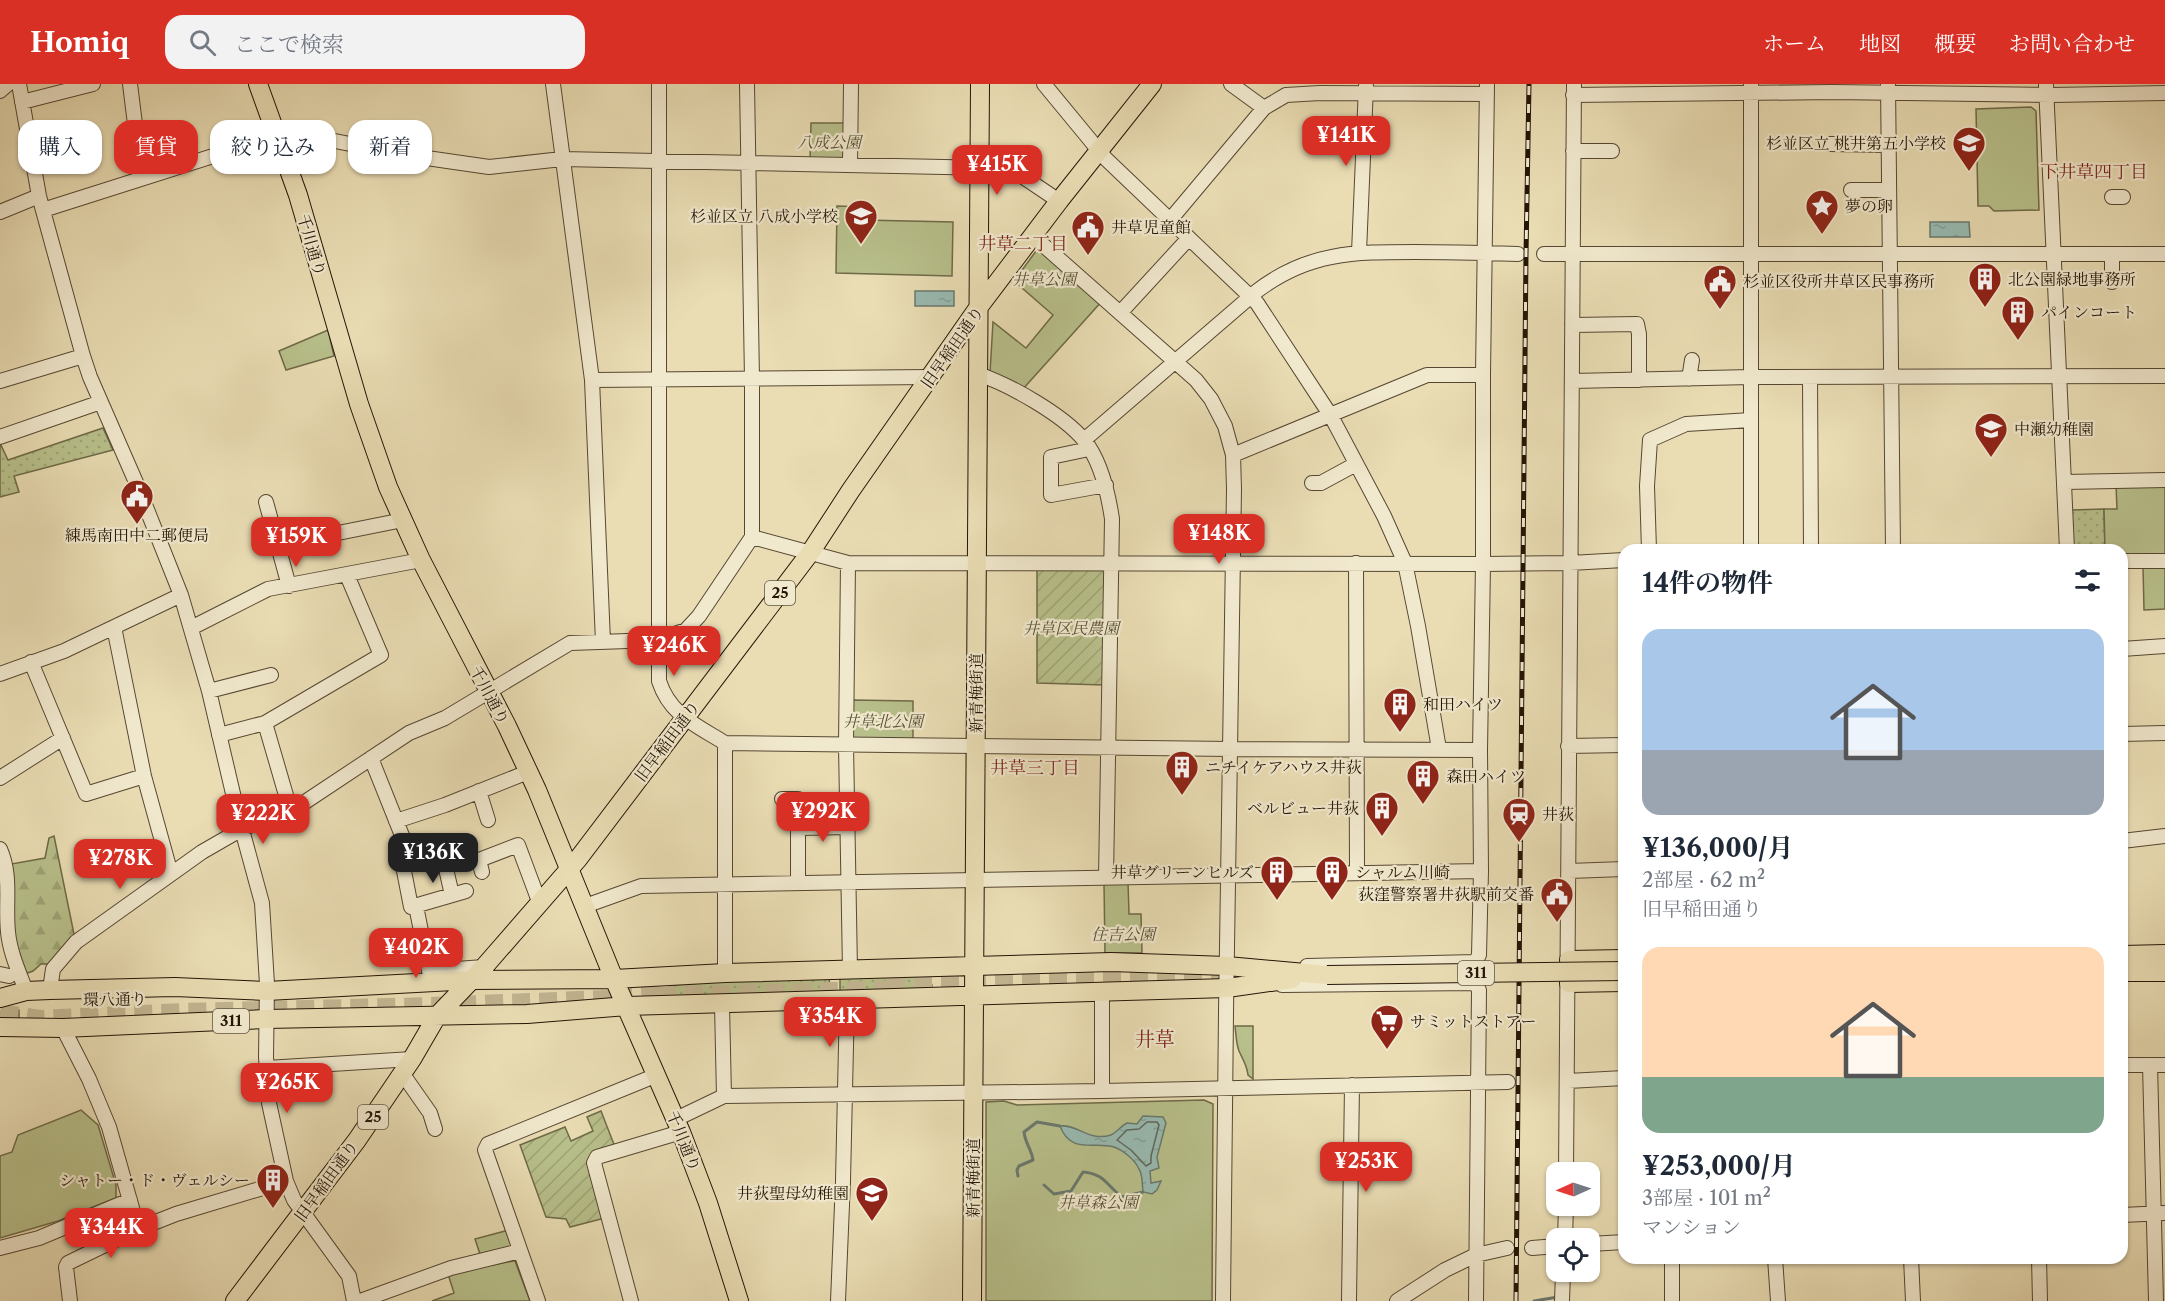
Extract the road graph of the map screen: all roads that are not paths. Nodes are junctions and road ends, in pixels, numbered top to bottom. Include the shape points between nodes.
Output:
1 (8, 84) edge
2 (20, 84) edge
3 (93, 84) edge
4 (130, 84) edge
5 (258, 84) edge
6 (553, 84) edge
7 (659, 84) edge
8 (747, 84) edge
9 (851, 84) edge
10 (980, 84) edge
11 (1044, 84) edge
12 (1152, 84) edge
13 (1231, 84) edge
14 (1751, 88) edge
15 (2046, 88) edge
16 (1366, 89) edge
17 (1487, 89) edge
18 (1888, 89) edge
19 (1574, 90) edge
20 (0, 91) edge
21 (2165, 93) edge
22 (22, 102) junction
23 (1264, 108) junction
24 (271, 120) edge
25 (336, 141) edge
26 (1830, 144) dead end
27 (1888, 145) junction
28 (1573, 151) junction
29 (1612, 151) dead end
30 (1100, 152) junction
31 (210, 157) edge
32 (562, 159) junction
33 (658, 161) junction
34 (747, 163) junction
35 (850, 165) junction
36 (980, 167) junction
37 (291, 174) edge
38 (147, 176) junction
39 (1851, 190) dead end
40 (1889, 190) junction
41 (1059, 201) junction
42 (41, 203) junction
43 (0, 212) edge
44 (1170, 220) junction
45 (1033, 236) junction
46 (1189, 238) junction
47 (1359, 252) junction
48 (1486, 253) junction
49 (2054, 253) junction
50 (1518, 254) dead end
51 (1544, 254) dead end
52 (1572, 254) junction
53 (1752, 254) junction
54 (1890, 254) junction
55 (2112, 254) junction
56 (2165, 254) edge
57 (2112, 282) dead end
58 (1251, 297) junction
59 (978, 308) junction
60 (1120, 313) junction
61 (1572, 325) junction
62 (83, 356) junction
63 (1692, 360) dead end
64 (1175, 361) junction
65 (978, 374) junction
66 (1483, 375) junction
67 (2059, 376) junction
68 (2165, 376) edge
69 (931, 377) junction
70 (1751, 377) junction
71 (1810, 377) junction
72 (1891, 377) junction
73 (752, 378) junction
74 (1689, 379) junction
75 (592, 380) junction
76 (657, 380) junction
77 (1639, 380) junction
78 (0, 381) edge
79 (1572, 381) junction
80 (100, 402) junction
81 (1331, 416) junction
82 (1751, 420) junction
83 (0, 437) edge
84 (1086, 445) junction
85 (1233, 455) junction
86 (1356, 464) junction
87 (2165, 480) edge
88 (2065, 482) junction
89 (1312, 483) dead end
90 (1106, 485) junction
91 (266, 502) dead end
92 (402, 520) junction
93 (752, 537) junction
94 (1649, 544) edge
95 (1751, 544) edge
96 (1810, 544) edge
97 (1893, 544) edge
98 (2067, 544) edge
99 (278, 545) junction
100 (810, 553) junction
101 (421, 560) junction
102 (1618, 560) edge
103 (2128, 561) edge
104 (2165, 561) edge
105 (978, 562) junction
106 (1112, 562) junction
107 (1405, 562) junction
108 (848, 563) junction
109 (1234, 563) junction
110 (1356, 563) junction
111 (1570, 563) junction
112 (1483, 564) junction
113 (347, 575) junction
114 (289, 586) junction
115 (181, 595) junction
116 (114, 627) junction
117 (191, 628) junction
118 (657, 640) junction
119 (603, 642) junction
120 (2165, 646) edge
121 (2128, 648) edge
122 (31, 662) junction
123 (0, 675) edge
124 (271, 675) dead end
125 (209, 692) junction
126 (488, 692) junction
127 (685, 718) junction
128 (265, 723) junction
129 (2165, 733) edge
130 (2128, 734) edge
131 (219, 735) junction
132 (63, 738) junction
133 (725, 743) junction
134 (846, 745) junction
135 (1618, 745) edge
136 (976, 746) junction
137 (1568, 746) junction
138 (1108, 748) junction
139 (1231, 749) junction
140 (1439, 749) junction
141 (1357, 750) junction
142 (1480, 750) junction
143 (371, 758) junction
144 (528, 772) junction
145 (144, 776) junction
146 (0, 778) edge
147 (479, 791) junction
148 (782, 799) dead end
149 (290, 809) junction
150 (488, 820) dead end
151 (396, 821) junction
152 (847, 827) junction
153 (799, 828) junction
154 (242, 829) junction
155 (2165, 836) edge
156 (403, 838) dead end
157 (2128, 840) edge
158 (0, 849) edge
159 (444, 860) dead end
160 (570, 869) junction
161 (1618, 869) edge
162 (404, 871) dead end
163 (1481, 871) junction
164 (1569, 871) junction
165 (482, 872) dead end
166 (1357, 873) junction
167 (171, 874) junction
168 (1228, 875) junction
169 (1106, 878) junction
170 (975, 881) junction
171 (848, 882) junction
172 (798, 883) junction
173 (724, 884) junction
174 (466, 891) dead end
175 (452, 895) junction
176 (540, 904) junction
177 (416, 906) junction
178 (585, 906) junction
179 (2165, 954) edge
180 (2128, 956) edge
181 (1618, 959) edge
182 (1569, 960) junction
183 (1475, 962) junction
184 (1187, 964) junction
185 (975, 966) junction
186 (926, 968) junction
187 (850, 970) junction
188 (1618, 971) edge
189 (2128, 972) edge
190 (2165, 972) edge
191 (725, 973) junction
192 (1239, 973) junction
193 (478, 974) junction
194 (675, 976) junction
195 (566, 979) junction
196 (614, 979) junction
197 (1618, 982) edge
198 (1475, 983) junction
199 (1569, 983) junction
200 (381, 986) junction
201 (347, 988) junction
202 (1227, 988) junction
203 (50, 990) junction
204 (1188, 990) junction
205 (26, 991) junction
206 (267, 992) junction
207 (1102, 993) junction
208 (231, 996) dead end
209 (974, 996) junction
210 (930, 998) junction
211 (0, 1000) edge
212 (847, 1001) junction
213 (680, 1004) junction
214 (722, 1005) junction
215 (627, 1006) junction
216 (569, 1011) junction
217 (383, 1017) junction
218 (437, 1017) junction
219 (349, 1018) junction
220 (266, 1019) junction
221 (0, 1026) edge
222 (63, 1028) junction
223 (26, 1029) junction
224 (0, 1032) edge
225 (2128, 1065) edge
226 (2150, 1065) junction
227 (2165, 1065) edge
228 (407, 1066) junction
229 (267, 1068) junction
230 (657, 1075) junction
231 (1618, 1078) edge
232 (1568, 1081) junction
233 (1479, 1082) junction
234 (1508, 1082) dead end
235 (1352, 1085) junction
236 (1225, 1088) junction
237 (1102, 1091) junction
238 (973, 1092) junction
239 (845, 1094) junction
240 (724, 1096) junction
241 (678, 1126) junction
242 (435, 1129) dead end
243 (1566, 1162) edge
244 (286, 1181) junction
245 (130, 1200) junction
246 (303, 1213) junction
247 (2159, 1213) edge
248 (2128, 1215) edge
249 (138, 1229) junction
250 (1618, 1242) edge
251 (1600, 1243) edge
252 (1546, 1247) edge
253 (0, 1248) edge
254 (1507, 1248) dead end
255 (1532, 1248) dead end
256 (520, 1251) junction
257 (1476, 1255) junction
258 (1672, 1264) edge
259 (1775, 1264) edge
260 (1911, 1264) edge
261 (2039, 1264) edge
262 (1563, 1282) edge
263 (2159, 1296) edge
264 (69, 1301) edge
265 (235, 1301) edge
266 (354, 1301) edge
267 (360, 1301) edge
268 (538, 1301) edge
269 (631, 1301) edge
270 (739, 1301) edge
271 (838, 1301) edge
272 (972, 1301) edge
273 (1223, 1301) edge
274 (1349, 1301) edge
275 (1397, 1301) edge
276 (1476, 1301) edge
277 (1562, 1301) edge
278 (1672, 1301) edge
279 (1778, 1301) edge
280 (1913, 1301) edge
281 (2040, 1301) edge

1 - 20 street
2 - 22 street
3 - 22 street
4 - 38 street
5 - 24 main road, 千川通り
6 - 32 street
7 - 33 street
8 - 34 street
9 - 35 street
10 - 36 main road, 新青梅街道
11 - 30 street
12 - 30 main road, 旧早稲田通り / 25
13 - 23 street
14 - 18 street
14 - 19 street
14 - 53 street
15 - 18 street
15 - 21 street via 2052,95
15 - 49 street
16 - 17 street
16 - 23 street via 1293,94
16 - 47 street
17 - 48 street
18 - 27 street
19 - 28 street
22 - 42 street
23 - 44 street
25 - 32 street via 489,168
26 - 27 street
27 - 40 street
28 - 29 street
28 - 52 street
30 - 41 main road, 旧早稲田通り / 25
30 - 44 street
31 - 38 street
32 - 33 street
32 - 75 street
33 - 34 street
33 - 76 street
34 - 35 street
34 - 73 street
35 - 36 street
36 - 41 street via 1019,174
36 - 59 main road, 新青梅街道
37 - 92 main road, 千川通り via 359,404
38 - 42 street
39 - 40 street
40 - 54 street
41 - 45 main road, 旧早稲田通り / 25
42 - 43 street
42 - 62 street
44 - 46 street
45 - 59 main road, 旧早稲田通り / 25
45 - 60 street
46 - 58 street
46 - 60 street
47 - 48 street
47 - 58 street via 1326,256 1294,268
48 - 50 street
48 - 66 street
49 - 54 street
49 - 55 street
49 - 67 street
51 - 52 street
52 - 53 street
52 - 61 street
53 - 54 street
53 - 70 street
54 - 72 street
55 - 56 street
55 - 57 street
58 - 64 street
58 - 81 street
59 - 65 main road, 新青梅街道
59 - 69 main road, 旧早稲田通り / 25
60 - 64 street
61 - 77 street via 1637,324
61 - 79 street
62 - 78 street
62 - 80 street
63 - 74 street
64 - 84 street
64 - 85 street via 1211,399 1225,426
65 - 84 street via 1050,411
65 - 105 main road, 新青梅街道
66 - 81 street via 1427,375
66 - 112 street
67 - 68 street
67 - 72 street
67 - 88 street
69 - 73 street
69 - 100 main road, 旧早稲田通り / 25
70 - 71 street
70 - 74 street
70 - 82 street
71 - 72 street
71 - 96 street
72 - 97 street
73 - 76 street
73 - 93 street
74 - 77 street
75 - 76 street
75 - 119 street
76 - 118 street
77 - 79 street
79 - 111 street
80 - 83 street
80 - 115 street
81 - 85 street
81 - 86 street
82 - 94 street via 1686,424 1650,440
82 - 95 street
84 - 90 street
84 - 90 street via 1051,458 1051,495
85 - 109 street
86 - 89 street via 1321,483
86 - 107 street
87 - 88 street
88 - 98 street
90 - 106 street via 1112,519
91 - 99 street
92 - 99 street
92 - 101 main road, 千川通り
93 - 100 street
93 - 118 street via 699,616 686,630
99 - 114 street
100 - 108 street
100 - 127 main road, 旧早稲田通り / 25
101 - 113 street
101 - 126 main road, 千川通り
102 - 111 street
103 - 104 street
105 - 106 street
105 - 108 street
105 - 136 main road, 新青梅街道
106 - 109 street
106 - 138 street
107 - 110 street
107 - 112 street
107 - 140 street
108 - 134 street
109 - 110 street
109 - 139 street
110 - 141 street
111 - 112 street
111 - 137 street
112 - 142 street
113 - 114 street
113 - 128 street via 381,655
114 - 117 street via 268,589
115 - 116 street
115 - 117 street
116 - 122 street
116 - 145 street
117 - 125 street
118 - 119 street
118 - 127 street via 663,693
119 - 126 street via 570,643
120 - 121 street
122 - 123 street
122 - 132 street
124 - 125 street
125 - 131 street
126 - 143 street
126 - 144 main road, 千川通り
127 - 133 street
127 - 160 main road, 旧早稲田通り / 25
128 - 131 street
128 - 149 street
129 - 130 street
131 - 154 street
132 - 145 street via 86,794
132 - 146 street
133 - 134 street
133 - 173 street
134 - 136 street
134 - 152 street
135 - 137 street
136 - 138 street
136 - 170 main road, 新青梅街道
137 - 164 street
138 - 139 street
138 - 169 street
139 - 141 street
139 - 168 street
140 - 141 street
140 - 142 street
141 - 166 street
142 - 163 street
143 - 149 street
143 - 151 street
144 - 147 street
144 - 160 main road, 千川通り
145 - 167 street
147 - 150 street
147 - 151 street
148 - 153 street via 798,799
149 - 154 street
151 - 156 street
152 - 153 street
152 - 171 street
153 - 172 street
154 - 167 street
154 - 206 street via 262,903
155 - 157 street
158 - 205 street via 7,864 8,933
159 - 175 street
160 - 176 main road, 旧早稲田通り / 25
160 - 178 main road, 千川通り
161 - 164 street
162 - 177 street via 411,907
163 - 166 street
163 - 183 street via 1479,955
164 - 182 street
165 - 176 street via 479,860 518,845
166 - 168 street
167 - 203 street via 76,942 53,969
168 - 169 street
168 - 192 street
169 - 170 street
170 - 171 street
170 - 185 main road, 新青梅街道
171 - 172 street
171 - 187 street
172 - 173 street
173 - 178 street via 641,886
173 - 191 street
174 - 175 street
175 - 177 street
176 - 193 main road, 旧早稲田通り / 25
177 - 193 street via 429,971
178 - 196 main road, 千川通り
179 - 180 main road
181 - 182 main road
182 - 199 street
183 - 192 street
183 - 198 street
184 - 185 main road, 311
184 - 192 main road, 311
184 - 204 main road via 1195,978
185 - 186 main road, 311
185 - 209 main road, 新青梅街道
186 - 187 main road, 311
186 - 210 main road via 938,983
187 - 191 main road, 311
188 - 192 main road, 311, bridge
189 - 190 main road
191 - 194 main road, 311
192 - 198 street
192 - 202 main road, 311
193 - 195 main road, 311
193 - 200 main road, 311
193 - 218 main road, 旧早稲田通り / 25
194 - 196 main road, 311
194 - 213 main road via 666,989 670,999
195 - 196 main road, 311
195 - 216 main road via 578,993 576,1004
196 - 215 main road, 千川通り
197 - 199 main road
198 - 233 street via 1479,990
199 - 232 street
200 - 201 main road, 311
200 - 217 main road via 372,1002 376,1013
201 - 206 main road, 311
201 - 219 main road via 356,990 361,1000 358,1010
202 - 204 main road, 311
202 - 236 street
203 - 205 main road, 311
203 - 206 main road, 311 via 175,987
204 - 207 main road, 311
205 - 211 main road, 311
206 - 220 street
207 - 209 main road, 311
207 - 237 street
208 - 211 main road, 環八通り / 311
209 - 210 main road, 311
209 - 238 main road, 新青梅街道
210 - 212 main road, 311
212 - 214 main road, 311
212 - 239 street
213 - 214 main road, 311
213 - 215 main road, 311
214 - 240 street
215 - 216 main road, 311
215 - 230 main road, 千川通り
216 - 218 main road, 311
217 - 218 main road, 311
217 - 219 main road, 311
218 - 228 main road, 旧早稲田通り / 25
219 - 220 main road, 311
220 - 222 main road, 311
220 - 229 street
221 - 223 main road, 311
222 - 223 main road, 311
222 - 245 street via 109,1126
223 - 224 main road
225 - 226 street
226 - 227 street
226 - 247 street
228 - 229 street
228 - 242 street
228 - 246 main road, 旧早稲田通り / 25
229 - 244 street via 270,1111
230 - 241 main road, 千川通り
230 - 256 street via 488,1144 485,1150
231 - 232 street
232 - 243 street
233 - 234 street
233 - 235 street
233 - 257 street
235 - 236 street
235 - 274 street
236 - 237 street
236 - 273 street
237 - 238 street
238 - 239 street
238 - 272 main road, 新青梅街道
239 - 240 street
239 - 271 street
240 - 241 street
241 - 269 street via 597,1156 594,1163
241 - 270 main road, 千川通り
244 - 246 street
244 - 249 street
245 - 249 street
245 - 253 street via 39,1238
246 - 265 main road, 旧早稲田通り / 25
246 - 266 street via 349,1276
247 - 248 street
247 - 263 street
249 - 264 street via 68,1263
250 - 251 street
252 - 255 street
254 - 257 street
256 - 267 street via 450,1268
256 - 268 street
257 - 275 street
257 - 276 street
258 - 278 street
259 - 279 street
260 - 280 street
261 - 281 street
262 - 277 street

